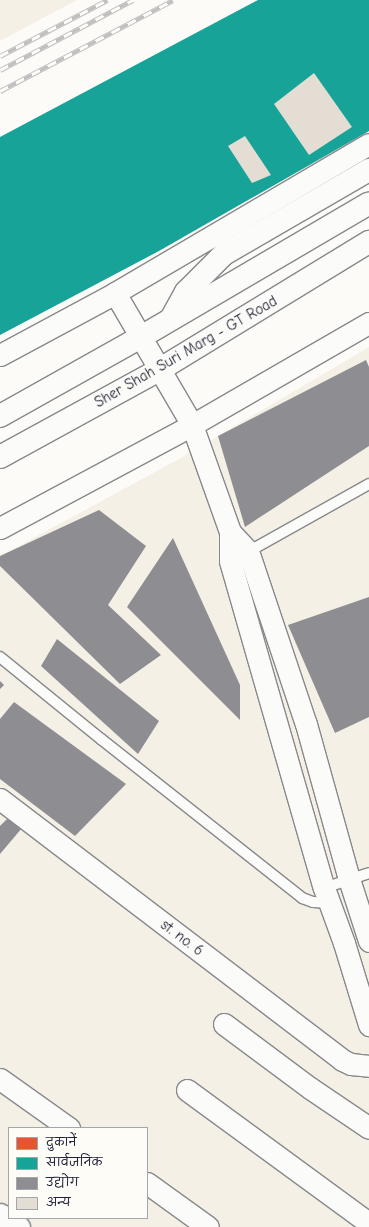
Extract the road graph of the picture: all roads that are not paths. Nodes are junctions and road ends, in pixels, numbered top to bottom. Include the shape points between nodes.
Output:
1 (369, 144) edge
2 (369, 170) edge
3 (369, 203) edge
4 (369, 242) edge
5 (115, 293) junction
6 (170, 320) junction
7 (369, 323) edge
8 (141, 337) junction
9 (0, 355) edge
10 (159, 370) junction
11 (0, 416) edge
12 (192, 425) junction
13 (0, 457) edge
14 (369, 484) edge
15 (0, 528) edge
16 (239, 556) junction
17 (0, 657) edge
18 (0, 799) edge
19 (369, 873) edge
20 (349, 880) junction
21 (327, 895) junction
22 (369, 941) edge
23 (224, 1024) dead end
24 (369, 1025) edge
25 (369, 1066) edge
26 (0, 1079) edge
27 (188, 1090) dead end
28 (68, 1127) edge
29 (369, 1128) edge
30 (148, 1184) edge
31 (0, 1214) edge
32 (365, 1223) edge
33 (19, 1227) edge
34 (208, 1227) edge

1 - 5 street
2 - 6 main road via 224,254 186,292
3 - 6 main road
4 - 10 main road, Sher Shah Suri Marg - GT Road
5 - 8 street
5 - 9 street
6 - 8 main road
7 - 12 street
8 - 10 street
8 - 11 main road
10 - 12 street
10 - 13 main road, Sher Shah Suri Marg - GT Road
12 - 15 street
12 - 16 street
14 - 16 lane
16 - 20 street via 306,724
16 - 21 street
17 - 21 lane via 302,898 313,902
18 - 25 street, st. no. 6 via 342,1060
19 - 20 lane
20 - 21 lane
20 - 22 street
21 - 24 street
23 - 29 street
26 - 28 street
27 - 32 street
30 - 34 street
31 - 33 street

